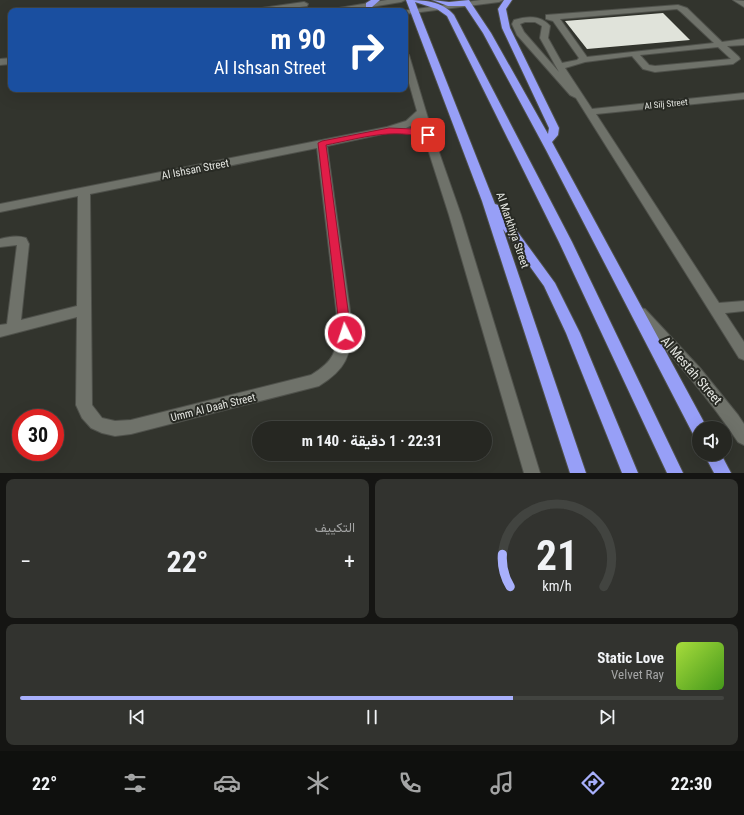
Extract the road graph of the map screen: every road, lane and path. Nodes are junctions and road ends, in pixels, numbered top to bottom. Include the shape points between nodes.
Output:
1 (376, 0) edge
2 (402, 0) edge
3 (410, 0) edge
4 (415, 0) edge
5 (499, 0) edge
6 (508, 0) edge
7 (737, 0) edge
8 (466, 2) edge
9 (438, 4) edge
10 (304, 5) edge
11 (369, 5) junction
12 (744, 5) edge
13 (283, 8) edge
14 (351, 8) edge
15 (410, 11) edge
16 (553, 18) junction
17 (533, 19) junction
18 (744, 42) edge
19 (721, 44) junction
20 (634, 53) junction
21 (583, 60) junction
22 (408, 65) edge
23 (561, 66) junction
24 (578, 96) junction
25 (744, 96) edge
26 (422, 112) junction
27 (588, 112) junction
28 (389, 130) junction
29 (428, 135) junction
30 (546, 141) junction
31 (322, 143) junction
32 (84, 191) junction
33 (488, 201) junction
34 (0, 209) edge
35 (0, 244) edge
36 (744, 306) edge
37 (635, 308) junction
38 (716, 309) junction
39 (84, 310) junction
40 (6, 330) edge
41 (744, 354) edge
42 (695, 421) edge
43 (744, 437) edge
44 (716, 461) edge
45 (532, 473) edge
46 (578, 473) edge
47 (630, 473) edge
48 (675, 473) edge
49 (722, 473) edge

1 - 11 highway
2 - 11 street
3 - 15 highway, Al Markhiya Street
4 - 9 highway
5 - 8 street
6 - 30 highway via 502,9 506,28 554,128 553,135
7 - 12 street
8 - 9 street
8 - 30 highway
9 - 15 street
9 - 48 highway via 450,15 518,147
10 - 13 street
11 - 14 street
15 - 33 highway, Al Markhiya Street
16 - 17 street
16 - 19 street via 678,7
16 - 21 street via 582,55
17 - 23 street via 541,21 546,26 546,43
17 - 24 street via 519,21 516,24
18 - 19 street
19 - 20 street
19 - 20 street via 735,60 655,69 646,67
20 - 21 street
21 - 23 street
22 - 26 street
23 - 24 street
24 - 27 street
25 - 27 street, Al Silj Street
26 - 28 street, Al Ishsan Street via 409,123
26 - 29 street
27 - 38 street
28 - 29 street, Al Ishsan Street via 413,131
28 - 31 street, Al Ishsan Street
29 - 45 street via 455,215
30 - 37 highway
31 - 32 street, Al Ishsan Street
31 - 39 street, Umm Al Daah Street via 345,325 342,357 330,372 314,381 113,430 97,425 88,417 84,405
32 - 34 street, Al Ishsan Street
32 - 39 street, Umm Al Daah Street
33 - 46 highway, Al Markhiya Street
33 - 47 highway via 549,283 573,333
35 - 40 street via 19,240 23,244
36 - 38 street
37 - 42 highway
37 - 43 street, Al Mestah Street via 707,386
38 - 41 street
39 - 40 street
44 - 49 highway

